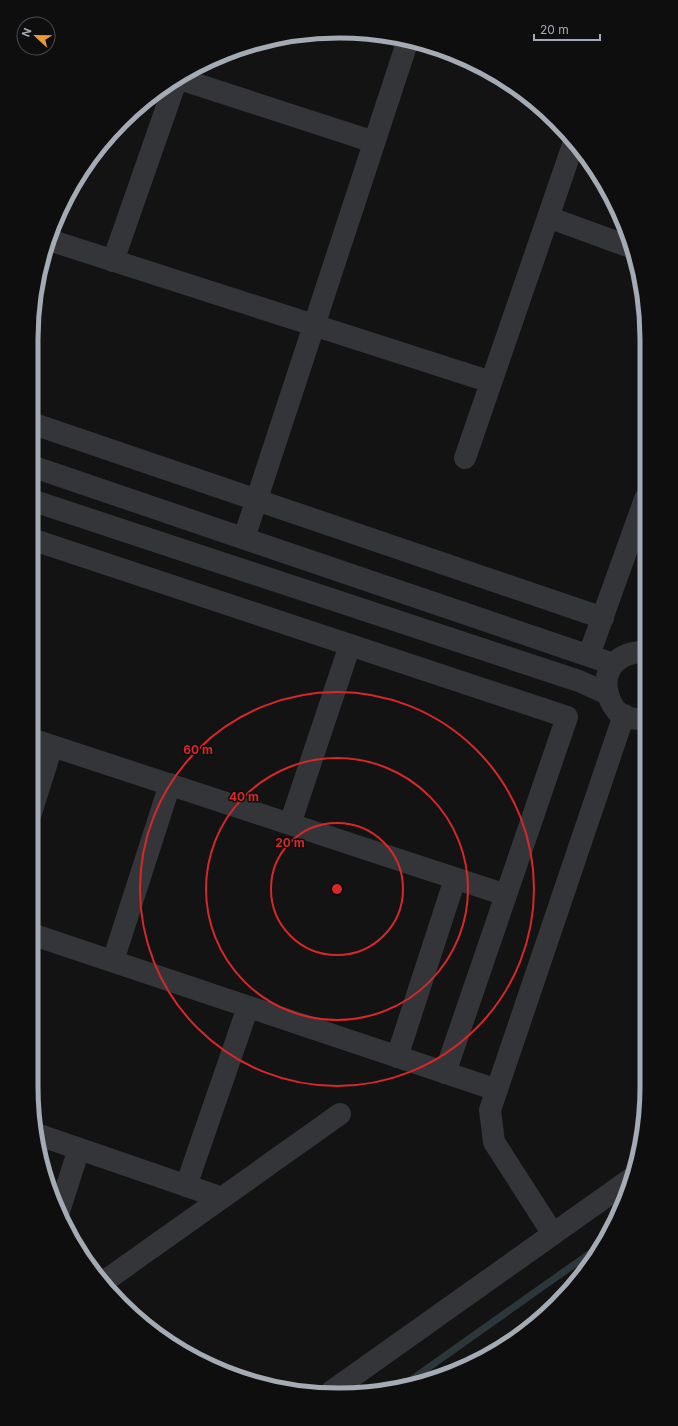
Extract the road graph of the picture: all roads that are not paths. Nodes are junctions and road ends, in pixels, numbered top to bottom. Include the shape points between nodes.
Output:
1 (406, 46) edge
2 (185, 81) edge
3 (173, 88) edge
4 (374, 142) junction
5 (572, 149) edge
6 (548, 218) junction
7 (54, 242) edge
8 (625, 245) edge
9 (113, 260) junction
10 (314, 325) junction
11 (491, 382) junction
12 (38, 425) edge
13 (465, 458) dead end
14 (38, 468) edge
15 (257, 500) junction
16 (38, 502) edge
17 (640, 513) edge
18 (244, 538) junction
19 (38, 541) edge
20 (603, 618) junction
21 (350, 645) junction
22 (640, 651) edge
23 (589, 655) junction
24 (613, 664) junction
25 (608, 694) junction
26 (624, 715) junction
27 (640, 719) edge
28 (38, 741) edge
29 (52, 746) junction
30 (170, 784) junction
31 (38, 790) edge
32 (290, 824) junction
33 (455, 879) junction
34 (506, 895) junction
35 (38, 936) edge
36 (113, 961) junction
37 (248, 1007) junction
38 (397, 1057) junction
39 (445, 1073) junction
40 (497, 1090) junction
41 (340, 1114) dead end
42 (43, 1136) edge
43 (80, 1149) junction
44 (624, 1184) edge
45 (186, 1186) junction
46 (222, 1198) junction
47 (62, 1203) edge
48 (553, 1234) junction
49 (108, 1279) edge
50 (336, 1388) edge

1 - 4 street
2 - 4 street
3 - 9 street
4 - 10 street
5 - 6 street
6 - 8 street
6 - 11 street
7 - 9 street
9 - 10 street
10 - 11 street
10 - 15 street
11 - 13 street
12 - 15 street
14 - 18 street
15 - 18 street
15 - 20 street
16 - 25 street via 579,681
17 - 20 street
18 - 23 street
19 - 21 street
20 - 23 street
21 - 32 street
21 - 34 street via 567,717
22 - 24 street via 622,656
23 - 24 street
24 - 25 street via 607,677
25 - 26 street via 611,703
26 - 27 street
26 - 40 street
28 - 29 street
29 - 30 street
29 - 31 street
30 - 32 street
30 - 36 street
32 - 33 street
33 - 34 street
33 - 38 street
34 - 39 street
35 - 36 street
36 - 37 street
37 - 38 street
37 - 45 street
38 - 39 street
39 - 40 street
40 - 48 street via 490,1110 494,1142
41 - 46 street
42 - 43 street
43 - 45 street
43 - 47 street
44 - 48 street
45 - 46 street
46 - 49 street
48 - 50 street

